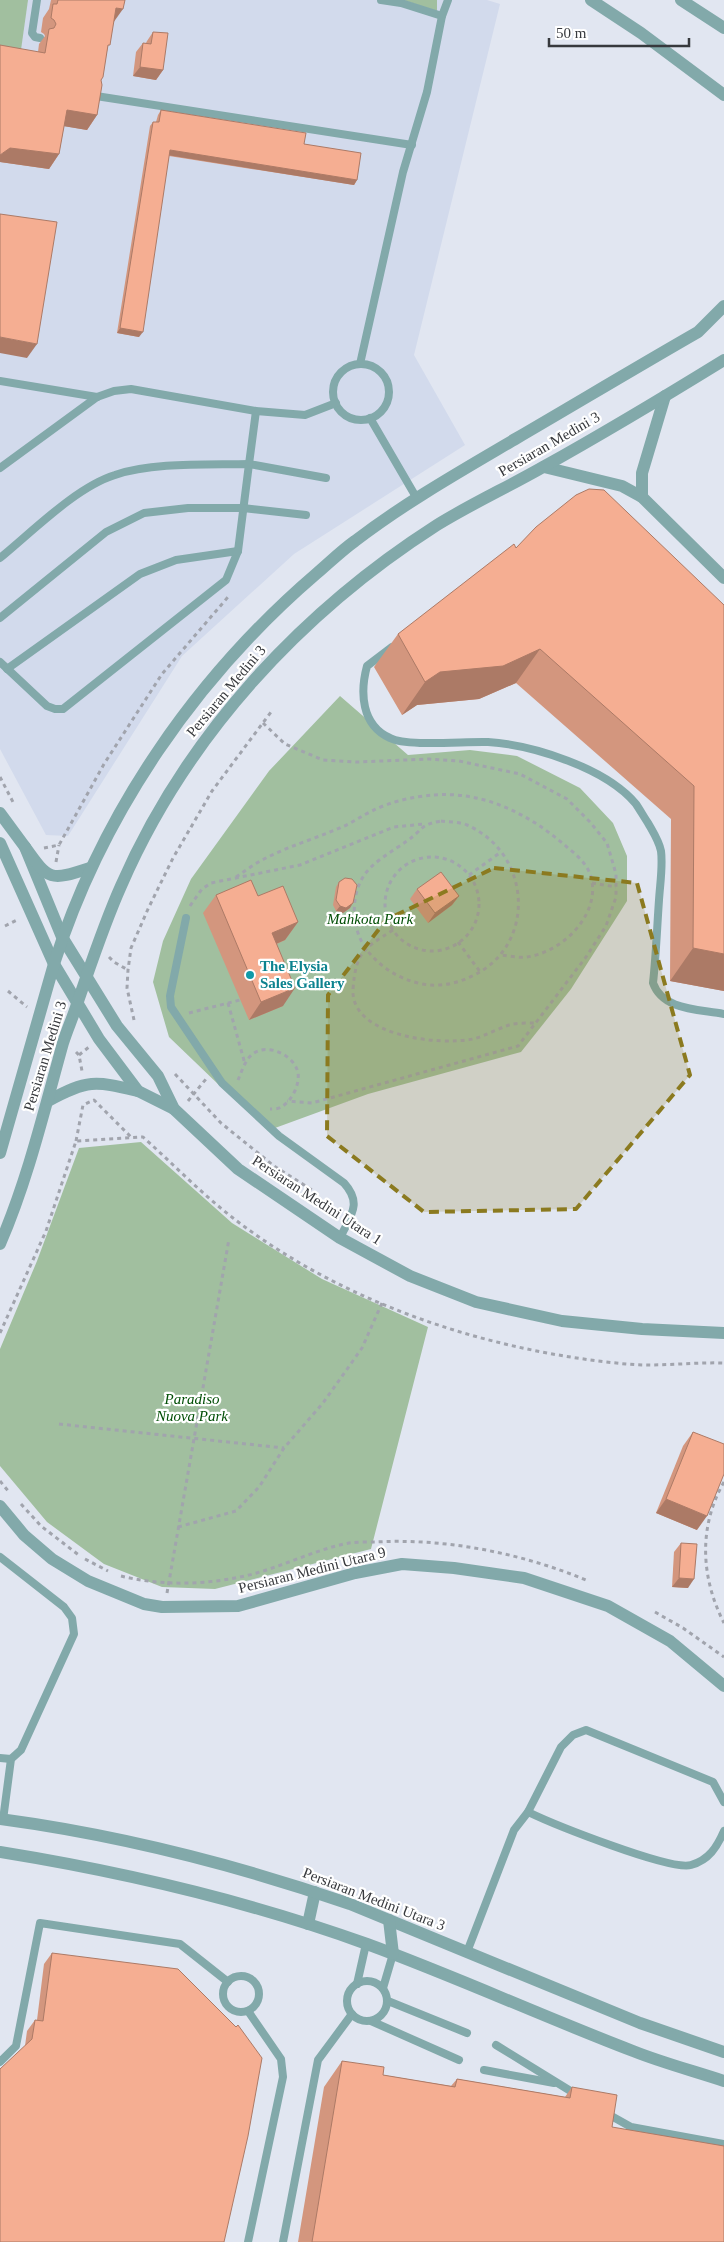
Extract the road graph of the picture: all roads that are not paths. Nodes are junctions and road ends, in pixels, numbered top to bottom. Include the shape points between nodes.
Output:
1 (37, 0) edge
2 (381, 0) edge
3 (441, 0) edge
4 (448, 0) edge
5 (592, 0) edge
6 (682, 0) edge
7 (442, 16) junction
8 (724, 28) edge
9 (40, 38) dead end
10 (96, 96) edge
11 (724, 96) edge
12 (412, 145) junction
13 (724, 306) edge
14 (724, 360) edge
15 (360, 364) junction
16 (0, 381) edge
17 (665, 396) junction
18 (97, 397) junction
19 (336, 403) junction
20 (256, 411) junction
21 (370, 418) junction
22 (249, 464) junction
23 (544, 467) junction
24 (0, 468) edge
25 (326, 478) dead end
26 (416, 497) junction
27 (642, 497) junction
28 (243, 508) junction
29 (306, 515) dead end
30 (238, 551) junction
31 (0, 558) edge
32 (724, 578) edge
33 (0, 618) edge
34 (399, 642) dead end
35 (0, 662) edge
36 (7, 669) junction
37 (0, 813) edge
38 (0, 843) edge
39 (25, 847) junction
40 (90, 868) junction
41 (186, 918) road end
42 (62, 937) junction
43 (54, 964) junction
44 (86, 977) junction
45 (78, 1003) junction
46 (724, 1014) edge
47 (138, 1091) junction
48 (48, 1101) junction
49 (177, 1111) junction
50 (0, 1153) edge
51 (340, 1238) junction
52 (0, 1244) edge
53 (724, 1332) edge
54 (0, 1506) edge
55 (0, 1557) edge
56 (724, 1686) edge
57 (0, 1758) edge
58 (11, 1759) junction
59 (724, 1802) edge
60 (528, 1812) junction
61 (2, 1820) edge
62 (724, 1831) edge
63 (0, 1852) edge
64 (314, 1892) junction
65 (389, 1920) junction
66 (308, 1924) junction
67 (366, 1944) junction
68 (467, 1952) junction
69 (394, 1954) junction
70 (228, 1982) junction
71 (357, 1984) junction
72 (383, 1988) junction
73 (388, 2001) junction
74 (248, 2011) junction
75 (352, 2014) junction
76 (370, 2021) junction
77 (467, 2033) dead end
78 (496, 2045) dead end
79 (724, 2052) edge
80 (459, 2060) dead end
81 (0, 2062) edge
82 (484, 2070) dead end
83 (724, 2081) edge
84 (559, 2084) junction
85 (583, 2099) edge
86 (599, 2108) edge
87 (724, 2144) edge
88 (248, 2242) edge
89 (283, 2242) edge

1 - 9 lane via 32,33
2 - 7 lane
3 - 7 lane
4 - 7 lane
5 - 11 street
6 - 8 street
7 - 12 lane via 427,92
10 - 12 lane
12 - 15 lane via 403,172
13 - 26 street, Persiaran Medini 3 via 698,332
14 - 17 street, Persiaran Medini 3
15 - 19 lane via 346,369 336,381 333,396
15 - 21 lane via 381,373 388,386 389,394 383,409
16 - 18 lane
17 - 23 street, Persiaran Medini 3
17 - 27 street via 642,473
18 - 20 lane via 130,389
18 - 24 lane
19 - 20 lane via 305,415
19 - 21 lane via 346,415 362,420
20 - 22 lane
21 - 26 lane
22 - 25 lane
22 - 28 lane
22 - 31 lane via 163,466 115,475 83,491
23 - 27 street via 622,486
23 - 44 street, Persiaran Medini 3 via 438,524 381,564 306,625 268,664 235,701 185,768 146,834 122,884
26 - 40 street, Persiaran Medini 3 via 353,542 280,605 218,672 140,779
27 - 32 street
28 - 29 lane
28 - 30 lane
28 - 33 lane via 188,508 144,513 106,532
30 - 36 lane via 176,560 140,574
30 - 36 lane via 226,580 64,709 47,706
34 - 46 lane via 367,666 364,676 363,706 377,730 391,739 410,742 508,745 585,768 616,786 635,803 654,833 660,850 653,983 656,991 672,1005
35 - 36 lane
37 - 39 street, Persiaran Medini Utara 1
38 - 43 street, Persiaran Medini Utara 1
39 - 40 street via 42,872 55,877
39 - 42 street, Persiaran Medini Utara 1
40 - 42 street, Persiaran Medini 3
41 - 51 lane via 170,996 171,1007 233,1092 279,1136 344,1183 352,1193 354,1205
42 - 43 street, Persiaran Medini 3
42 - 44 street, Persiaran Medini Utara 1
43 - 45 street, Persiaran Medini Utara 1
43 - 50 street, Persiaran Medini 3
44 - 45 street, Persiaran Medini 3
44 - 49 street, Persiaran Medini Utara 1 via 117,1026 158,1076
45 - 47 street, Persiaran Medini Utara 1
45 - 48 street, Persiaran Medini 3
47 - 48 street via 103,1083 83,1084
47 - 49 street, Persiaran Medini Utara 1
48 - 52 street, Persiaran Medini 3
49 - 51 street, Persiaran Medini Utara 1 via 238,1169
51 - 53 street, Persiaran Medini Utara 1 via 410,1276 476,1302 562,1321 642,1329
54 - 56 street, Persiaran Medini Utara 9 via 24,1536 52,1559 88,1581 144,1604 162,1607 238,1606 355,1573 402,1564 454,1568 524,1578 608,1606 670,1642
55 - 58 lane via 64,1608 72,1618 74,1634 22,1750
57 - 58 lane
58 - 61 lane
59 - 60 lane via 713,1782 586,1730 573,1735 561,1747
60 - 62 lane via 664,1864 689,1866 702,1860 716,1849
60 - 68 lane via 514,1830
61 - 64 street, Persiaran Medini Utara 3 via 88,1834 198,1858
63 - 66 street via 186,1889
64 - 65 street, Persiaran Medini Utara 3
64 - 66 street
65 - 68 street, Persiaran Medini Utara 3
65 - 69 street
66 - 67 street
67 - 69 street
67 - 71 lane
68 - 79 street, Persiaran Medini Utara 3 via 640,2023
69 - 72 lane
69 - 83 street via 634,2052
70 - 74 lane via 223,1993 226,2005 236,2012
70 - 74 lane via 239,1976 254,1983 258,1998
70 - 81 lane via 180,1944 40,1923 16,2046
71 - 72 lane via 371,1981
71 - 75 lane via 347,2001
72 - 73 lane
73 - 76 lane via 383,2014
73 - 77 lane
74 - 88 lane via 282,2059 283,2077
75 - 76 lane via 357,2019
75 - 89 lane via 318,2060
76 - 80 lane
78 - 84 lane
82 - 84 lane
84 - 85 lane
86 - 87 lane via 631,2127

